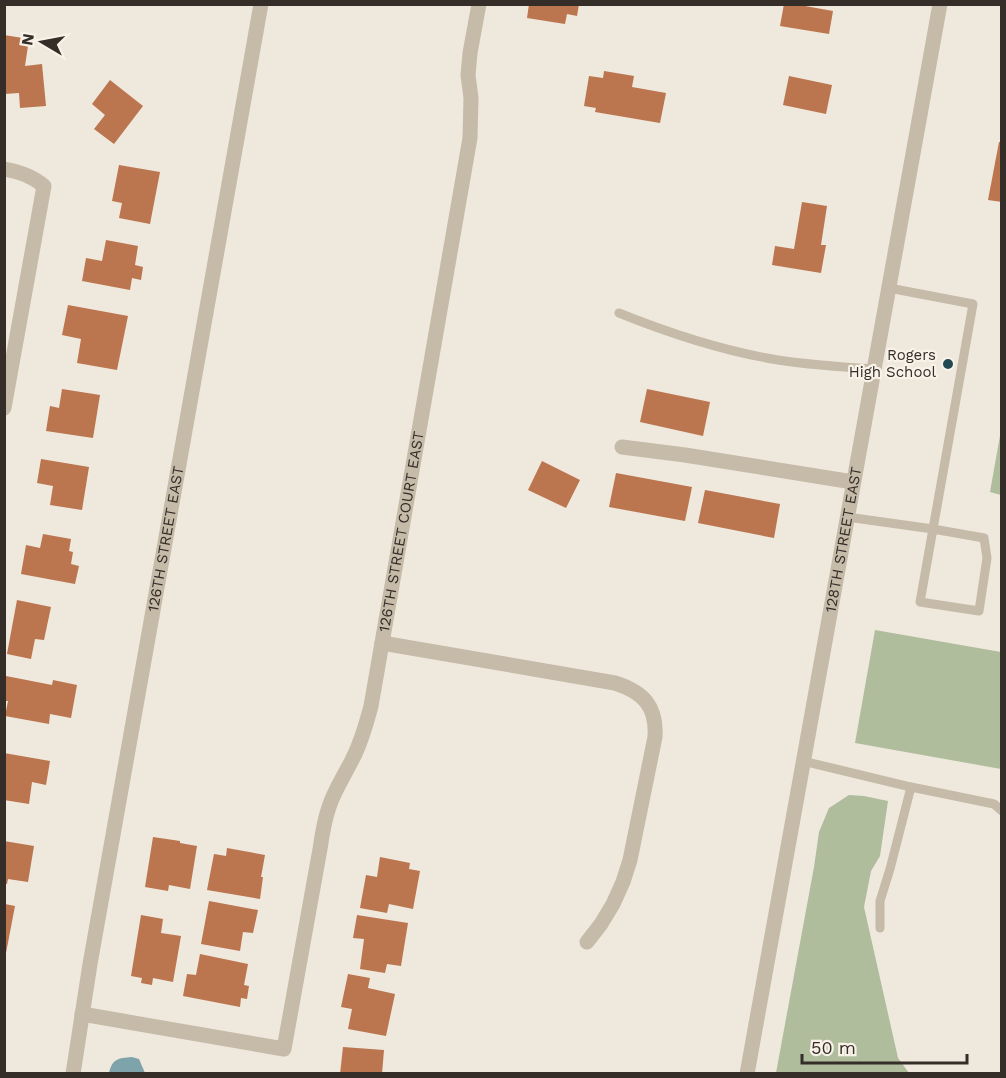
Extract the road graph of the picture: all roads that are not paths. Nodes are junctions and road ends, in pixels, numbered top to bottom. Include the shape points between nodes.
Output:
1 (261, 4) edge
2 (478, 4) edge
3 (939, 4) edge
4 (4, 169) edge
5 (889, 288) junction
6 (619, 314) dead end
7 (874, 369) junction
8 (4, 408) edge
9 (622, 447) dead end
10 (854, 482) junction
11 (847, 517) junction
12 (933, 529) junction
13 (382, 643) junction
14 (803, 761) junction
15 (911, 788) junction
16 (1002, 810) edge
17 (880, 927) dead end
18 (587, 942) dead end
19 (82, 1014) junction
20 (73, 1074) edge
21 (747, 1074) edge

1 - 19 street, 126TH STREET EAST
2 - 13 street, 126TH STREET COURT EAST via 468,75 469,146
3 - 5 street, 128TH STREET EAST
4 - 8 street via 25,173 44,186
5 - 7 street, 128TH STREET EAST
5 - 12 lane via 974,304
6 - 7 lane via 731,350 788,361
7 - 10 street, 128TH STREET EAST
9 - 10 street
10 - 11 street, 128TH STREET EAST
11 - 12 lane
11 - 14 street, 128TH STREET EAST
12 - 12 lane via 920,603 979,611 987,558 984,538
13 - 18 street via 615,683 646,701 654,717 655,737 630,860 613,904
13 - 19 street, 126TH STREET COURT EAST via 366,724 334,793 323,828 284,1049
14 - 15 lane
14 - 21 street, 128TH STREET EAST
15 - 16 lane via 994,804
15 - 17 lane via 880,901
19 - 20 street, 126TH STREET EAST

